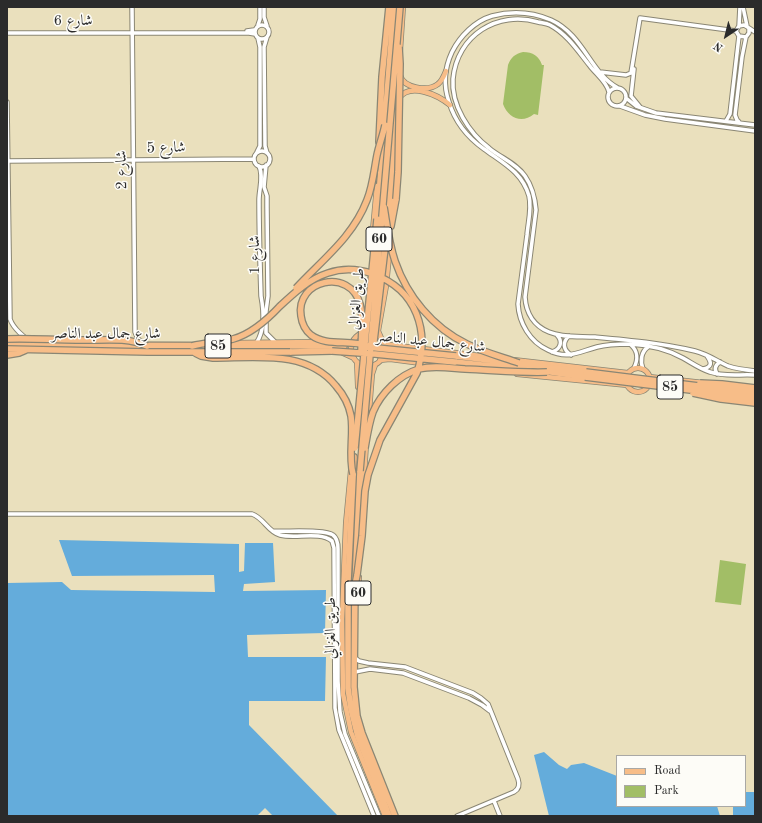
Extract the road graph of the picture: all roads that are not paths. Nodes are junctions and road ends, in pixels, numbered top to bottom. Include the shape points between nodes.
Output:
1 (132, 7) edge
2 (260, 7) edge
3 (264, 7) edge
4 (392, 7) edge
5 (400, 7) edge
6 (404, 7) edge
7 (742, 7) edge
8 (509, 13) junction
9 (641, 18) junction
10 (509, 19) junction
11 (258, 25) junction
12 (267, 26) junction
13 (739, 26) junction
14 (748, 27) junction
15 (736, 31) junction
16 (132, 32) junction
17 (255, 32) junction
18 (755, 32) edge
19 (7, 33) edge
20 (739, 36) junction
21 (747, 36) junction
22 (258, 38) junction
23 (267, 38) junction
24 (397, 40) junction
25 (458, 44) junction
26 (464, 48) junction
27 (399, 71) junction
28 (446, 71) junction
29 (600, 72) junction
30 (618, 88) junction
31 (609, 92) junction
32 (626, 98) junction
33 (7, 102) edge
34 (396, 105) junction
35 (450, 105) junction
36 (620, 106) junction
37 (731, 108) junction
38 (736, 108) junction
39 (643, 109) junction
40 (665, 114) junction
41 (656, 115) junction
42 (464, 119) junction
43 (665, 119) junction
44 (726, 122) junction
45 (457, 123) junction
46 (740, 123) junction
47 (385, 125) junction
48 (755, 125) edge
49 (395, 126) junction
50 (755, 131) edge
51 (475, 134) junction
52 (470, 137) junction
53 (257, 152) junction
54 (267, 153) junction
55 (254, 158) junction
56 (133, 160) junction
57 (7, 161) edge
58 (266, 165) junction
59 (259, 166) junction
60 (379, 166) junction
61 (383, 198) junction
62 (259, 199) junction
63 (267, 200) junction
64 (391, 226) junction
65 (261, 296) junction
66 (268, 296) junction
67 (279, 307) junction
68 (135, 332) junction
69 (266, 333) junction
70 (262, 334) junction
71 (556, 334) junction
72 (359, 335) junction
73 (569, 336) junction
74 (26, 338) junction
75 (7, 339) edge
76 (354, 339) junction
77 (382, 340) junction
78 (257, 342) junction
79 (275, 342) junction
80 (23, 343) junction
81 (34, 343) junction
82 (126, 343) junction
83 (7, 344) edge
84 (630, 344) junction
85 (146, 345) junction
86 (649, 346) junction
87 (370, 347) junction
88 (7, 349) edge
89 (27, 349) junction
90 (192, 349) junction
91 (552, 352) junction
92 (7, 354) edge
93 (706, 354) junction
94 (571, 355) junction
95 (380, 360) junction
96 (363, 362) junction
97 (720, 362) junction
98 (519, 363) junction
99 (634, 368) junction
100 (644, 369) junction
101 (702, 369) junction
102 (755, 371) edge
103 (548, 372) junction
104 (628, 373) junction
105 (717, 374) junction
106 (755, 375) edge
107 (650, 377) junction
108 (627, 385) junction
109 (675, 386) junction
110 (648, 387) junction
111 (755, 388) edge
112 (755, 393) edge
113 (755, 401) edge
114 (360, 471) junction
115 (353, 474) junction
116 (7, 514) edge
117 (354, 586) junction
118 (356, 658) junction
119 (412, 670) junction
120 (355, 672) junction
121 (410, 676) junction
122 (461, 689) junction
123 (459, 694) junction
124 (491, 712) junction
125 (341, 729) junction
126 (494, 801) junction
127 (374, 816) edge
128 (379, 816) edge
129 (385, 816) edge
130 (389, 816) edge
131 (396, 816) edge
132 (457, 816) edge
133 (500, 816) edge

1 - 16 street, شارع 2
2 - 11 street
3 - 12 street
4 - 47 highway, طريق الغزالي / 60
4 - 60 main road, طريق الغزالي
4 - 60 highway via 381,93
5 - 24 highway, طريق الغزالي / 60, bridge
6 - 27 main road, طريق الغزالي
7 - 13 street
7 - 14 street
8 - 10 street
8 - 25 street via 482,20 469,30
8 - 29 street via 538,15 565,28 575,37
9 - 15 street
9 - 29 street via 631,73 626,75
9 - 39 street via 631,96
10 - 26 street via 494,22 474,34
10 - 31 street via 529,19 549,25 566,36
11 - 12 street
11 - 17 street
12 - 23 street
13 - 14 street
13 - 15 street
14 - 18 street
14 - 21 street
15 - 20 street
16 - 17 street, شارع 6
16 - 19 street, شارع 6
16 - 56 street, شارع 2
17 - 22 street
18 - 21 street
20 - 21 street
20 - 37 street
21 - 38 street
22 - 23 street
22 - 53 street via 260,146
23 - 54 street via 264,47
24 - 61 highway, طريق الغزالي / 60, bridge
24 - 64 highway, bridge via 400,64 398,172
25 - 26 street
25 - 28 street via 450,55
26 - 42 street via 457,61 453,78 454,94
27 - 28 main road via 404,83 428,88 439,84
27 - 34 main road, طريق الغزالي
28 - 35 street via 445,85
29 - 30 street
30 - 31 street
30 - 32 street via 624,91
31 - 36 street via 610,103
32 - 36 street
32 - 39 street
33 - 57 street
34 - 35 main road via 402,93 408,90 428,92
34 - 49 main road, طريق الغزالي
35 - 45 street
36 - 41 street
37 - 38 street
37 - 44 street
38 - 46 street via 735,118
39 - 41 street
40 - 41 street
40 - 43 street
40 - 44 street
41 - 43 street
42 - 45 street
42 - 51 street
43 - 50 street
44 - 46 street
45 - 52 street
46 - 48 street
47 - 67 highway, bridge via 370,192 358,218 347,236
47 - 96 highway, طريق الغزالي / 60, bridge
49 - 64 main road, طريق الغزالي
49 - 96 highway, bridge via 374,349 372,358
51 - 52 street
51 - 71 street via 489,148 519,169 532,189 536,210 525,302 529,315 536,323
52 - 91 street via 516,172 529,196 531,209 518,311 529,336 541,347
53 - 54 street
53 - 55 street
54 - 58 street via 269,160
55 - 56 street, شارع 5
55 - 59 street
56 - 57 street, شارع 5
56 - 68 street, شارع 2
57 - 74 street via 10,319
58 - 59 street
58 - 63 street, شارع 1 via 264,187
59 - 62 street, شارع 1
60 - 72 main road, طريق الغزالي via 365,325
61 - 96 highway, طريق الغزالي / 60, bridge
61 - 98 highway, bridge via 395,261 422,309 437,324 466,344
62 - 63 street via 263,196
62 - 65 street, شارع 1
63 - 66 street, شارع 1
64 - 77 main road, طريق الغزالي via 386,286 378,331
65 - 66 street
65 - 70 street, شارع 1
66 - 69 street, شارع 1
67 - 90 highway, bridge via 244,335 232,340 208,342
67 - 117 highway, bridge via 318,277 341,270 366,271 380,276 407,297 419,321 422,343 417,373 380,440 368,475
68 - 82 street
68 - 85 street via 138,339
69 - 70 street
69 - 79 street
70 - 78 street, شارع 1
71 - 73 street
71 - 91 street via 560,344 558,350
72 - 76 main road
72 - 77 main road via 371,332
73 - 93 street via 632,340
73 - 94 street via 565,339 564,347
74 - 80 street
74 - 81 street
75 - 85 highway, bridge via 121,340
76 - 79 main road via 340,343
76 - 96 main road via 351,348
77 - 95 main road, طريق الغزالي via 384,354
77 - 104 main road via 391,345
78 - 79 main road
78 - 85 main road
80 - 81 main road
80 - 83 main road
81 - 82 main road
82 - 85 main road
83 - 85 highway, شارع جمال عبد الناصر / 85
84 - 86 street
84 - 94 street via 601,346
84 - 99 street via 637,352
85 - 90 highway, شارع جمال عبد الناصر / 85
86 - 100 street via 642,353 641,362
86 - 101 street via 670,352
87 - 90 highway, شارع جمال عبد الناصر / 85, bridge
87 - 96 highway, bridge via 363,345 361,344 344,343 325,341 311,335 304,326 300,312 308,292 319,284 331,281 346,285 355,292 362,316 361,342 361,349 360,355
87 - 98 highway, شارع جمال عبد الناصر / 85, bridge
88 - 89 highway, شارع جمال عبد الناصر / 85, bridge
89 - 90 highway, شارع جمال عبد الناصر / 85, bridge
89 - 92 highway, bridge
90 - 103 highway, شارع جمال عبد الناصر / 85, bridge via 349,352
90 - 115 highway, bridge via 201,356 213,358 290,359 312,366 323,373 339,389 350,411
91 - 94 street
92 - 96 main road, شارع جمال عبد الناصر via 176,350 337,353
93 - 97 street
93 - 101 street via 711,364
95 - 96 main road
95 - 108 main road via 390,359
96 - 114 highway, طريق الغزالي / 60, bridge
96 - 115 highway, طريق الغزالي / 60, bridge
96 - 118 main road, طريق الغزالي / 60 via 372,374 362,505
96 - 129 main road, طريق الغزالي / 60 via 345,542 343,694 351,732
97 - 102 street via 737,369
97 - 105 street via 715,367
98 - 109 highway, شارع جمال عبد الناصر / 85, bridge
99 - 100 main road
99 - 104 main road
100 - 107 main road
101 - 105 street
103 - 109 highway, شارع جمال عبد الناصر / 85, bridge
103 - 114 highway, bridge via 438,367 411,372 393,384 376,407
104 - 108 main road
105 - 106 street
107 - 110 main road
107 - 111 main road
108 - 110 main road via 637,392
109 - 111 highway, bridge via 722,384
109 - 112 highway, شارع جمال عبد الناصر / 85, bridge
109 - 113 highway, bridge via 722,399
110 - 113 main road
114 - 117 highway, 60, bridge
115 - 130 highway, 60 via 348,580 348,688 355,728
116 - 125 street via 250,514 255,515 277,534 328,538 334,543 335,708
117 - 131 highway, 60 via 354,687 357,716 366,745
118 - 119 street via 363,663
118 - 120 main road, طريق الغزالي / 60
119 - 121 street
119 - 122 street
120 - 121 street via 391,671
120 - 131 main road, طريق الغزالي / 60 via 360,720
121 - 123 street
122 - 123 street
122 - 124 street via 485,700
123 - 124 street
124 - 126 street via 519,782 516,791
125 - 127 street
125 - 128 street
126 - 132 street
126 - 133 street

